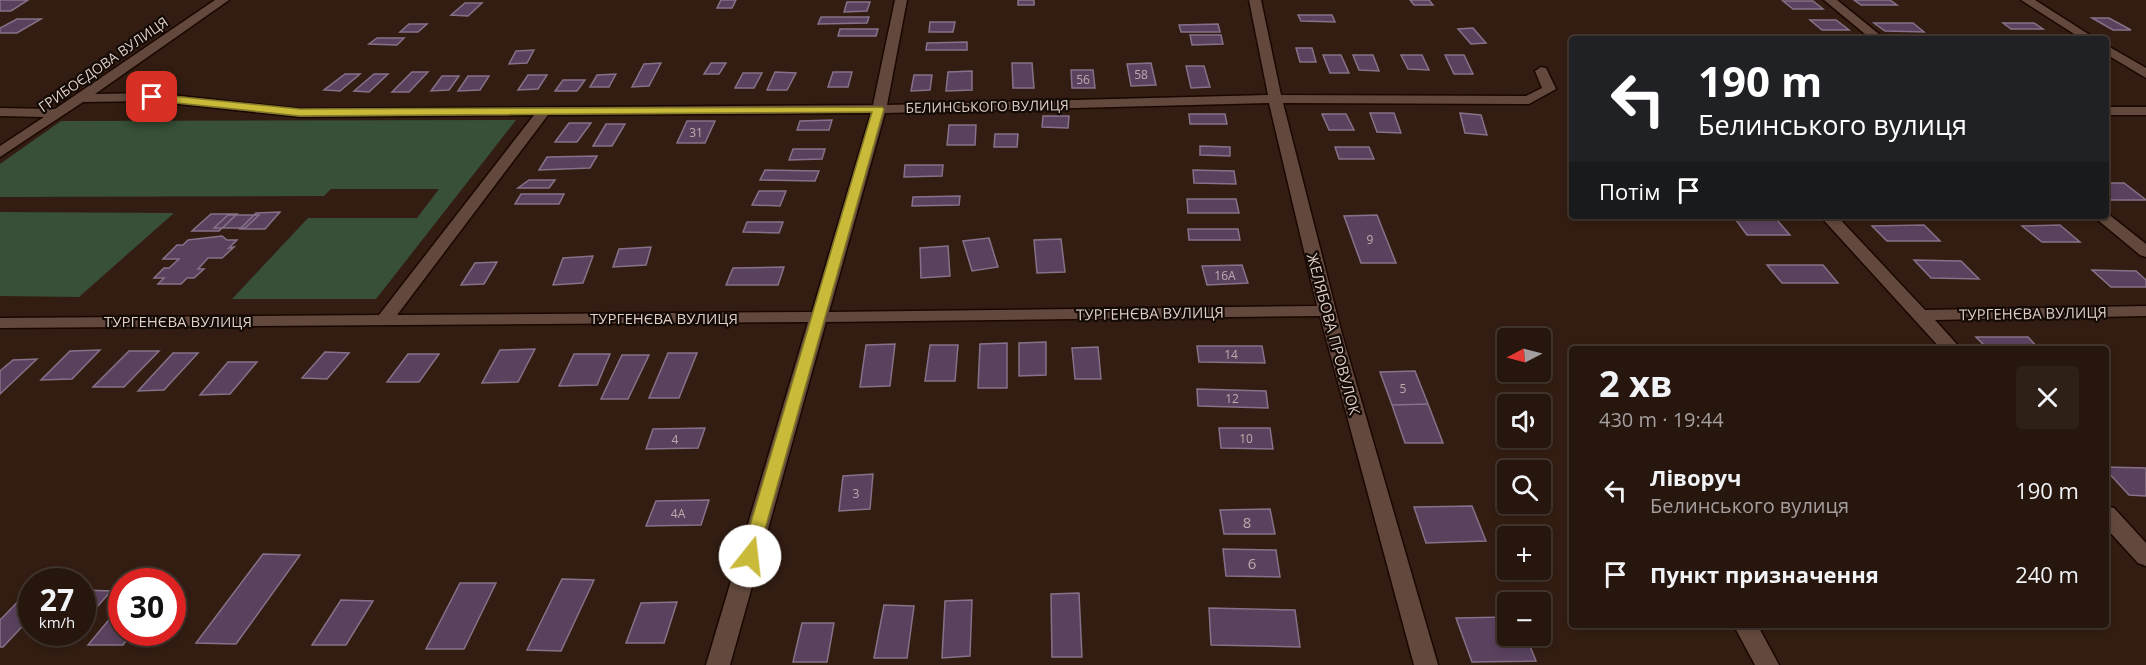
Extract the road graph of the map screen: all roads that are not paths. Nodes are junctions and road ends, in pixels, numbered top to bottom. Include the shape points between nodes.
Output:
1 (223, 0) edge
2 (901, 0) edge
3 (1255, 0) edge
4 (1830, 0) edge
5 (2027, 0) edge
6 (1875, 36) edge
7 (2085, 36) edge
8 (2109, 51) edge
9 (1541, 71) dead end
10 (2146, 74) edge
11 (79, 98) junction
12 (1273, 99) junction
13 (879, 109) junction
14 (545, 110) junction
15 (2109, 111) edge
16 (2146, 111) edge
17 (0, 112) edge
18 (58, 113) junction
19 (0, 153) edge
20 (1831, 219) edge
21 (2105, 219) edge
22 (2146, 252) edge
23 (1327, 311) junction
24 (2146, 312) edge
25 (1920, 315) junction
26 (819, 317) junction
27 (385, 319) junction
28 (0, 322) edge
29 (1949, 346) edge
30 (2109, 517) edge
31 (2146, 557) edge
32 (1747, 628) edge
33 (718, 665) edge
34 (1426, 665) edge
35 (1767, 665) edge

1 - 11 street, ГРИБОЄДОВА ВУЛИЦЯ
2 - 13 street
3 - 12 street, ЖЕЛЯБОВА ПРОВУЛОК
4 - 6 street
5 - 7 street
8 - 10 street
9 - 12 street, БЕЛИНСЬКОГО ВУЛИЦЯ via 1549,89 1529,100
11 - 14 street, БЕЛИНСЬКОГО ВУЛИЦЯ via 152,97 300,112
11 - 18 street, ГРИБОЄДОВА ВУЛИЦЯ
12 - 13 street, БЕЛИНСЬКОГО ВУЛИЦЯ
12 - 23 street, ЖЕЛЯБОВА ПРОВУЛОК
13 - 14 street, БЕЛИНСЬКОГО ВУЛИЦЯ
13 - 26 street
14 - 27 street
15 - 16 street
17 - 18 street
18 - 19 street, ГРИБОЄДОВА ВУЛИЦЯ
20 - 25 street
21 - 22 street
23 - 26 street, ТУРГЕНЄВА ВУЛИЦЯ
23 - 34 street, ЖЕЛЯБОВА ПРОВУЛОК
24 - 25 street, ТУРГЕНЄВА ВУЛИЦЯ
25 - 29 street
26 - 27 street, ТУРГЕНЄВА ВУЛИЦЯ
26 - 33 street
27 - 28 street, ТУРГЕНЄВА ВУЛИЦЯ
30 - 31 street
32 - 35 street

